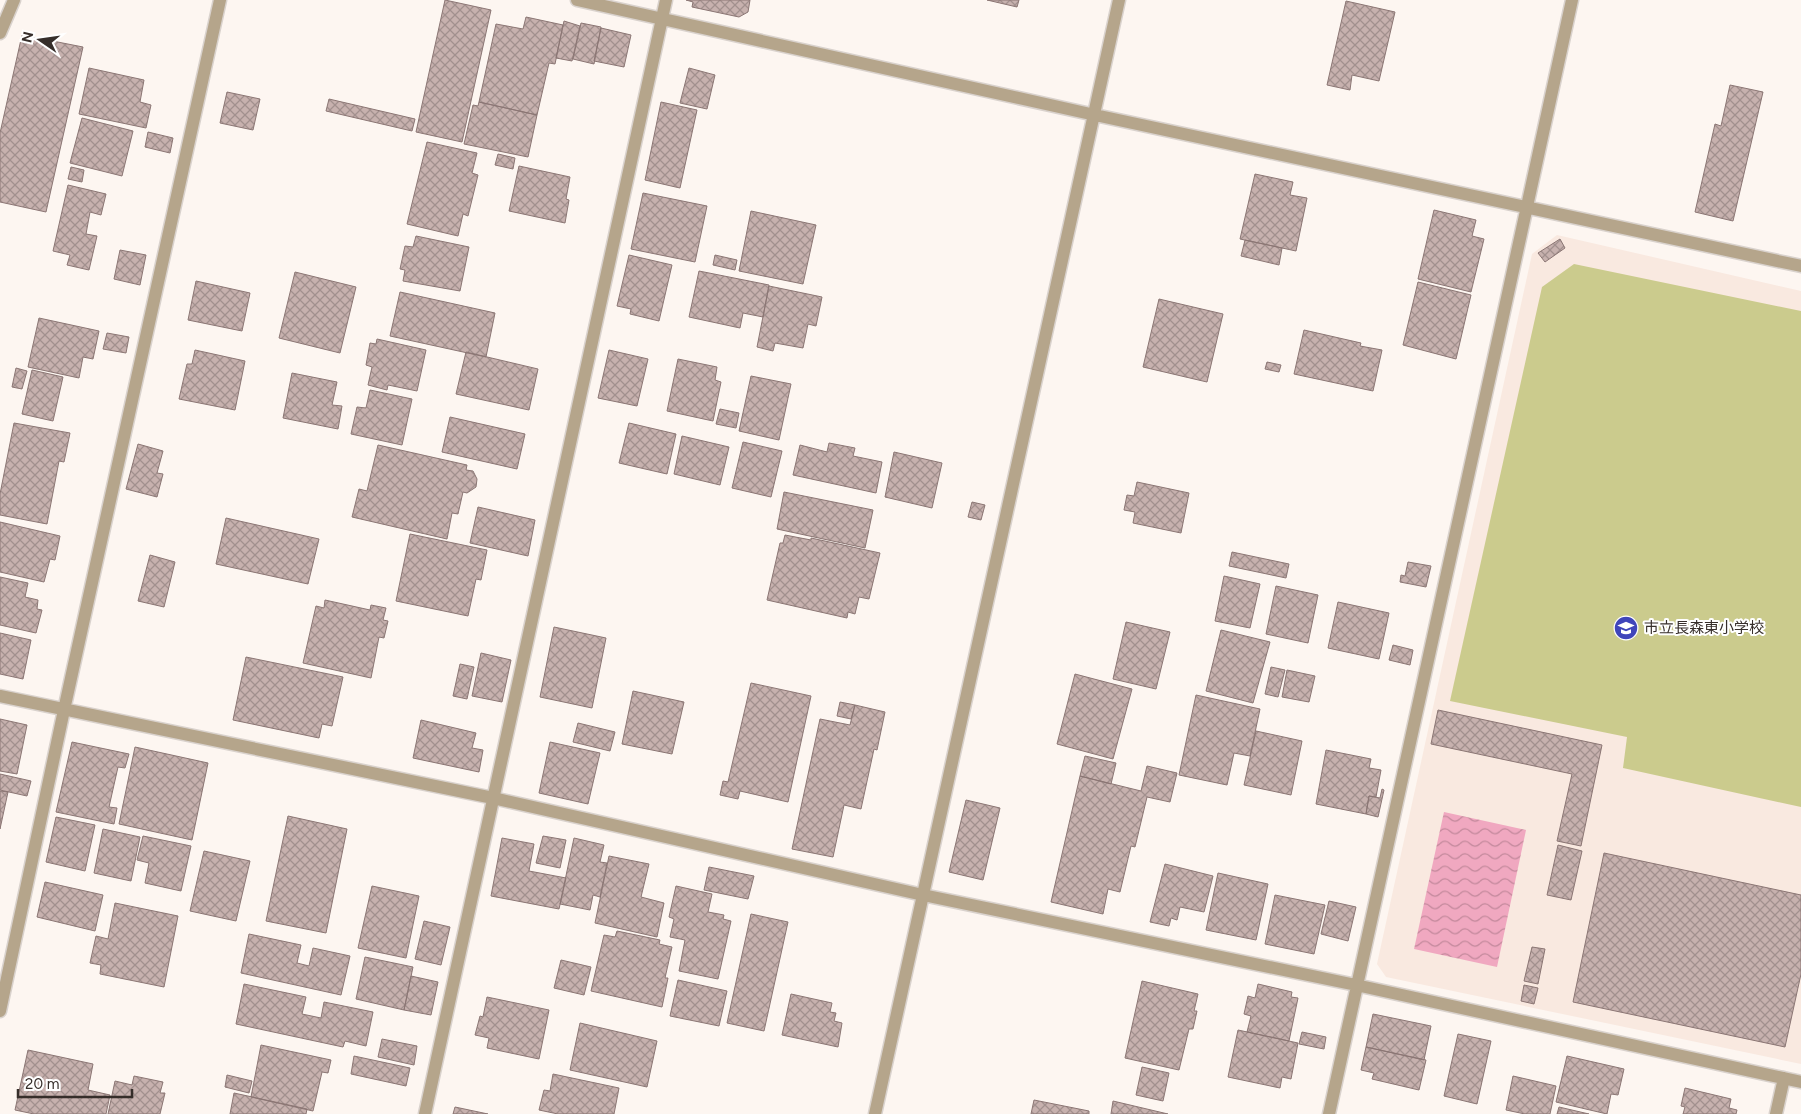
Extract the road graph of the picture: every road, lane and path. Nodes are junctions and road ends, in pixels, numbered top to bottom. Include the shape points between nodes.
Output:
1 (14, 0) edge
2 (220, 0) edge
3 (577, 0) edge
4 (666, 0) edge
5 (1119, 0) edge
6 (1572, 0) edge
7 (662, 18) junction
8 (0, 33) edge
9 (1095, 115) junction
10 (1527, 208) junction
11 (1801, 266) edge
12 (0, 696) edge
13 (64, 710) junction
14 (493, 798) junction
15 (923, 895) junction
16 (1356, 985) junction
17 (0, 1011) edge
18 (1784, 1078) junction
19 (1801, 1082) edge
20 (425, 1114) edge
21 (875, 1114) edge
22 (1329, 1114) edge
23 (1776, 1114) edge

1 - 8 street
2 - 13 street
3 - 7 street
4 - 7 street
5 - 9 street
6 - 10 street
7 - 9 street
7 - 14 street
9 - 10 street
9 - 15 street
10 - 11 street
10 - 16 street
12 - 13 street
13 - 14 street
13 - 17 street
14 - 15 street
14 - 20 street
15 - 16 street
15 - 21 street
16 - 18 street
16 - 22 street
18 - 19 street
18 - 23 street

